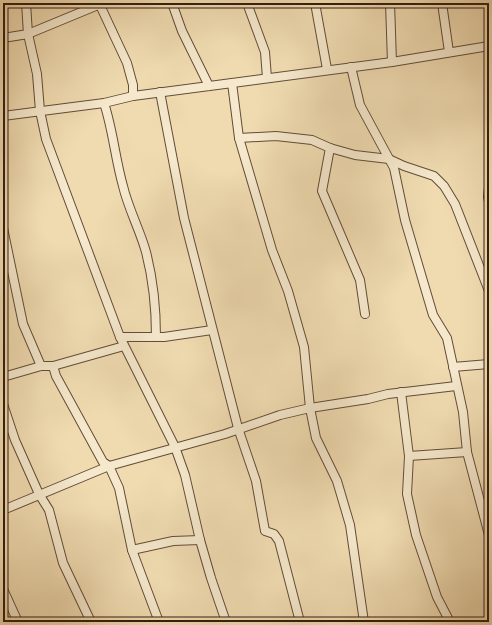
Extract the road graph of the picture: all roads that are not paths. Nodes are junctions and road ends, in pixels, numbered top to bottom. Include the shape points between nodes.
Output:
1 (26, 3) edge
2 (172, 3) edge
3 (247, 3) edge
4 (315, 3) edge
5 (390, 3) edge
6 (442, 3) edge
7 (100, 4) edge
8 (28, 34) junction
9 (3, 38) edge
10 (489, 46) edge
11 (449, 52) junction
12 (392, 62) junction
13 (351, 67) junction
14 (326, 70) junction
15 (267, 78) junction
16 (232, 83) junction
17 (208, 86) junction
18 (160, 92) junction
19 (133, 96) junction
20 (104, 102) junction
21 (40, 111) junction
22 (3, 116) edge
23 (239, 138) junction
24 (330, 148) junction
25 (389, 159) junction
26 (489, 187) edge
27 (489, 202) edge
28 (3, 228) edge
29 (489, 291) edge
30 (364, 314) dead end
31 (212, 330) junction
32 (120, 337) junction
33 (156, 337) junction
34 (124, 346) junction
35 (489, 364) edge
36 (41, 366) junction
37 (53, 366) junction
38 (453, 367) junction
39 (3, 377) edge
40 (456, 386) junction
41 (401, 392) junction
42 (3, 404) edge
43 (310, 408) junction
44 (238, 428) junction
45 (175, 447) junction
46 (467, 452) junction
47 (409, 456) junction
48 (109, 466) junction
49 (39, 494) junction
50 (3, 510) edge
51 (489, 535) edge
52 (200, 540) junction
53 (132, 550) junction
54 (3, 590) edge
55 (18, 622) edge
56 (91, 622) edge
57 (159, 622) edge
58 (226, 622) edge
59 (300, 622) edge
60 (364, 622) edge
61 (450, 622) edge

1 - 8 street
2 - 17 street
3 - 15 street via 265,52
4 - 14 street
5 - 12 street
6 - 11 street
7 - 8 street
7 - 19 street via 127,63
8 - 9 street
8 - 21 street via 37,74
10 - 11 street
11 - 12 street
12 - 13 street
13 - 14 street
13 - 25 street via 360,105
14 - 15 street
15 - 16 street
16 - 17 street
16 - 23 street
17 - 18 street
18 - 19 street
18 - 31 street via 184,218
19 - 20 street
20 - 21 street
20 - 33 street via 111,123 123,187 146,253
21 - 22 street
21 - 32 street via 58,176
23 - 24 street via 295,137 312,140
23 - 43 street via 304,347
24 - 25 street via 355,155
24 - 30 street via 322,191 360,280
25 - 29 street via 434,176 444,186 455,204
25 - 38 street via 397,179 405,220 433,315 447,338
26 - 27 street
28 - 36 street via 23,324
31 - 33 street
31 - 44 street
32 - 33 street
32 - 34 street
34 - 37 street
34 - 45 street
35 - 38 street
36 - 37 street
36 - 39 street
37 - 48 street via 100,458
38 - 40 street
40 - 41 street
40 - 46 street via 463,412
41 - 43 street
41 - 47 street
42 - 49 street via 15,440
43 - 44 street
43 - 60 street via 316,438 337,482 350,525
44 - 45 street
44 - 59 street via 256,481 265,531 274,534 279,541
45 - 48 street
45 - 52 street via 185,475
46 - 47 street
46 - 51 street
47 - 61 street via 407,494 416,535 437,597
48 - 49 street
48 - 53 street via 122,498
49 - 50 street
49 - 56 street via 49,510 63,563
52 - 53 street via 173,541
52 - 58 street
53 - 57 street
54 - 55 street

